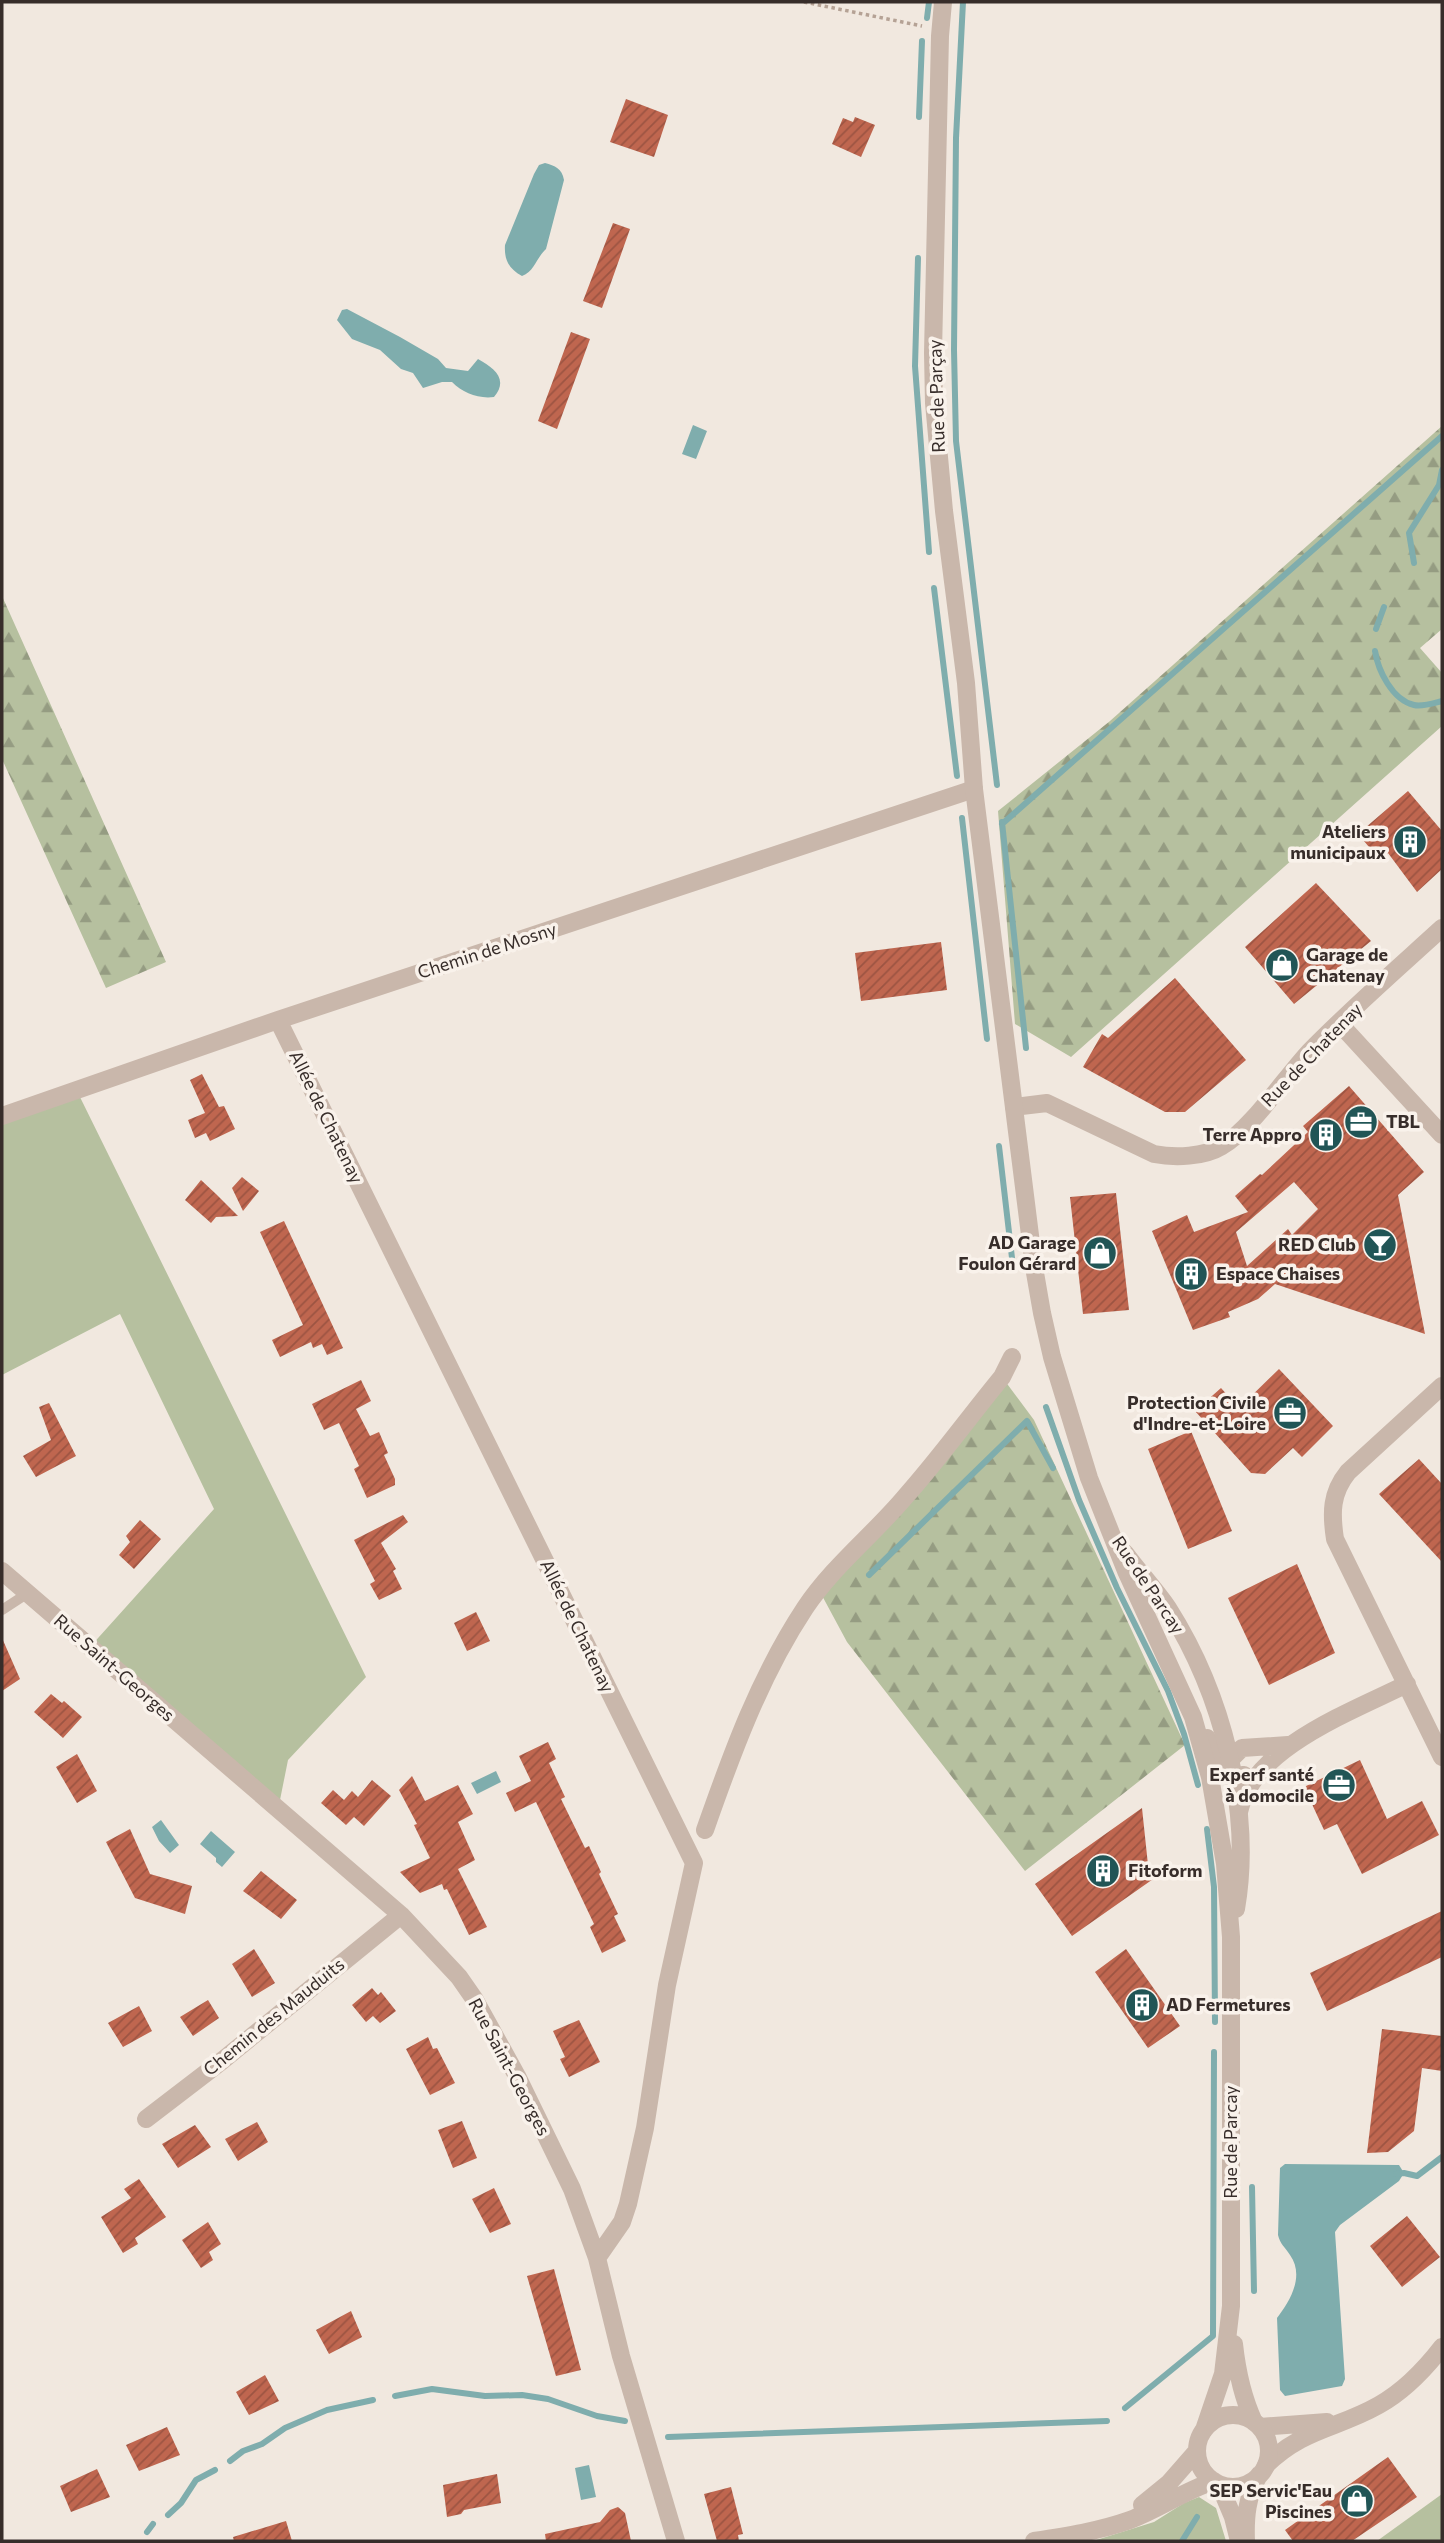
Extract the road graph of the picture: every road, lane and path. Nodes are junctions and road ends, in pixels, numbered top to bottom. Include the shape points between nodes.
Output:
1 (804, 2) edge
2 (943, 2) edge
3 (941, 28) junction
4 (974, 789) junction
5 (1442, 928) edge
6 (278, 1020) junction
7 (1339, 1023) junction
8 (1014, 1107) junction
9 (2, 1116) edge
10 (1442, 1135) edge
11 (1012, 1357) dead end
12 (1442, 1386) edge
13 (1110, 1527) junction
14 (2, 1571) edge
15 (28, 1593) junction
16 (2, 1611) edge
17 (1159, 1642) junction
18 (1407, 1684) junction
19 (1288, 1745) junction
20 (1442, 1757) edge
21 (1232, 1764) junction
22 (1264, 1769) junction
23 (1214, 1797) junction
24 (1239, 1812) junction
25 (694, 1863) junction
26 (401, 1914) junction
27 (1231, 1937) junction
28 (146, 2119) dead end
29 (597, 2258) junction
30 (1230, 2306) junction
31 (1442, 2347) edge
32 (1347, 2418) junction
33 (1257, 2424) junction
34 (1204, 2430) junction
35 (1197, 2451) junction
36 (1262, 2470) junction
37 (1216, 2482) junction
38 (1096, 2530) junction
39 (676, 2541) edge
40 (1034, 2541) edge
41 (1239, 2541) edge
42 (1245, 2541) edge

1 - 3 path
2 - 3 street, Rue de Parçay
3 - 4 street, Rue de Parçay via 934,403
4 - 6 street, Chemin de Mosny
4 - 8 street, Rue de Parçay
5 - 7 street, Rue de Chatenay
6 - 9 street, Chemin de Mosny
6 - 25 street, Allée de Chatenay
7 - 8 street, Rue de Chatenay via 1231,1140 1197,1154 1154,1154 1047,1103
7 - 10 street
8 - 13 street, Rue de Parçay via 1042,1313 1070,1419
11 - 25 street via 1002,1377 905,1498 807,1606 744,1724
12 - 18 street via 1348,1472 1332,1507 1335,1539
13 - 17 street, Rue de Parcay
13 - 21 street, Rue de Parcay via 1181,1630
14 - 15 street, Rue Saint-Georges
15 - 16 lane
15 - 26 street, Rue Saint-Georges
17 - 21 street via 1192,1695 1212,1756
17 - 23 street, Rue de Parcay via 1193,1717
18 - 19 street
18 - 20 street
19 - 21 street
19 - 22 street
21 - 22 street via 1252,1774
21 - 23 street
21 - 24 street, Rue de Parcay
22 - 24 street via 1245,1793
23 - 27 street, Rue de Parcay
24 - 27 street, Rue de Parcay via 1241,1858
25 - 29 street via 628,2204 622,2222
26 - 28 street, Chemin des Mauduits
26 - 29 street, Rue Saint-Georges via 459,1977 492,2029 572,2189
27 - 30 street, Rue de Parcay
29 - 39 street, Rue Saint-Georges
30 - 33 street, Rue de Parcay via 1237,2372
30 - 34 street, Rue de Parcay via 1223,2374
31 - 32 street via 1397,2394
32 - 33 street
32 - 36 street via 1296,2440
33 - 34 street via 1233,2415
33 - 36 street via 1268,2445
34 - 35 street
35 - 37 street via 1202,2468
35 - 38 street via 1157,2495
36 - 37 street via 1240,2486
36 - 42 street via 1250,2495
37 - 38 street via 1187,2491 1131,2520
37 - 41 street
38 - 40 street

